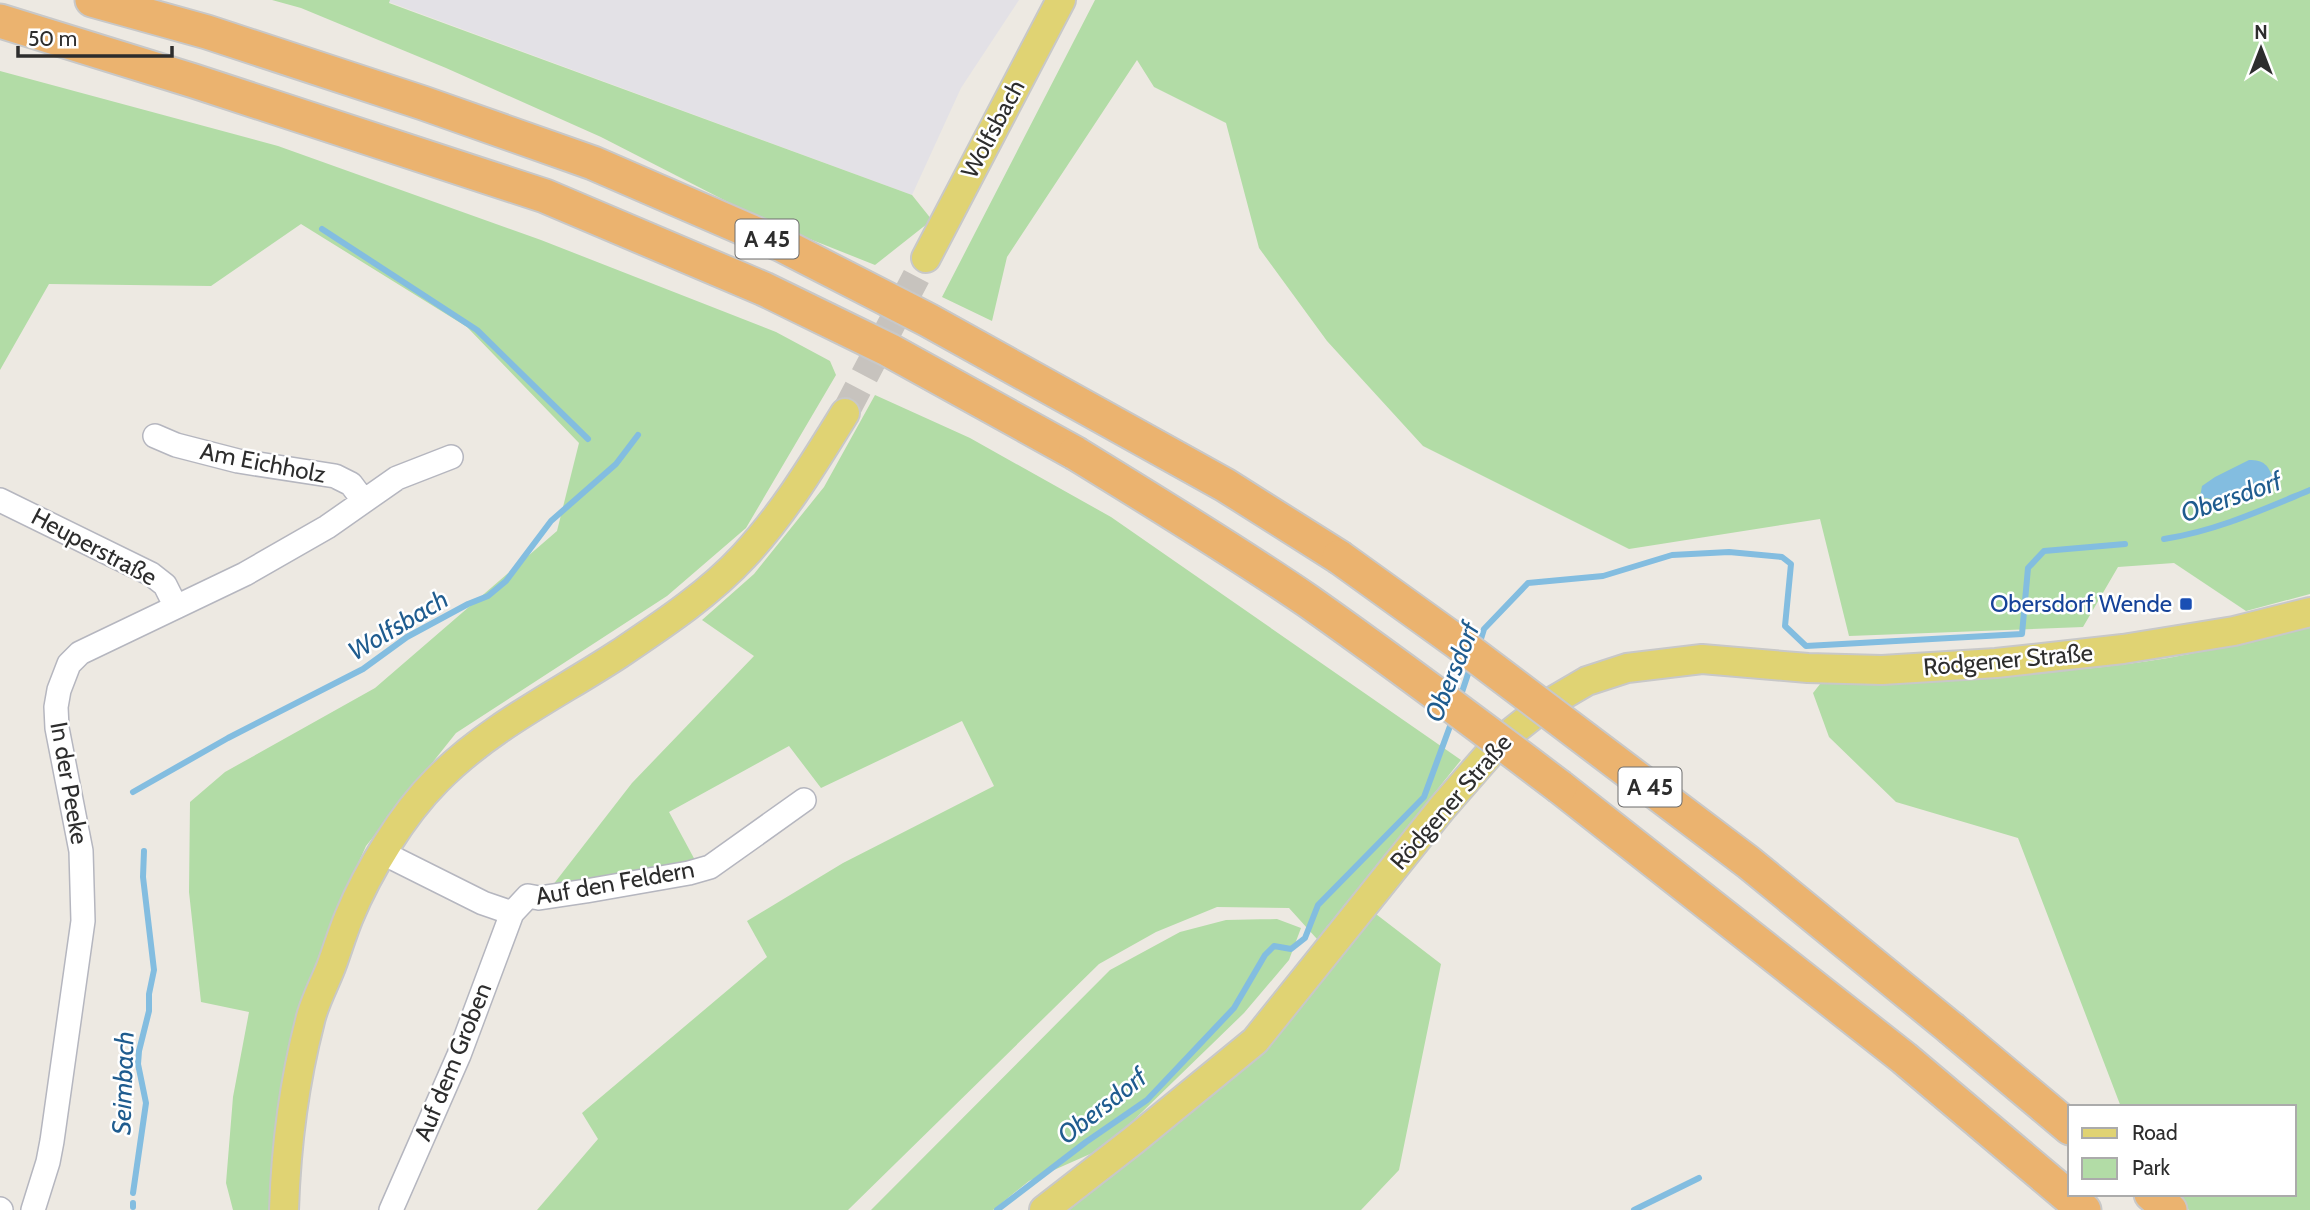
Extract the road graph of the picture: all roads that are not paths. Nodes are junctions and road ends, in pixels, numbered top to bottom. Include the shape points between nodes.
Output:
1 (92, 0) edge
2 (1061, 0) edge
3 (0, 21) edge
4 (926, 258) tunnel mouth
5 (845, 413) tunnel mouth
6 (155, 436) dead end
7 (451, 457) dead end
8 (0, 500) edge
9 (363, 500) junction
10 (176, 607) junction
11 (2310, 612) edge
12 (804, 800) dead end
13 (383, 853) junction
14 (512, 913) junction
15 (2068, 1126) edge
16 (2153, 1196) edge
17 (33, 1210) edge
18 (284, 1210) edge
19 (391, 1210) edge
20 (1044, 1210) edge
21 (2084, 1210) edge
22 (2170, 1210) edge

1 - 15 highway, A 45, bridge via 207,32 593,163 782,246 928,320 1225,485 1457,642 1748,862
2 - 4 main road, Wolfsbach
3 - 21 highway, A 45, bridge via 545,196 764,289 1074,453 1211,537 1424,685 1905,1058
5 - 13 main road via 801,484 744,557 690,604 618,655 462,756 414,805
6 - 9 street, Am Eichholz via 238,461 335,476 351,484
7 - 9 street, In der Peeke via 397,478
8 - 10 street, Heuperstraße via 151,574 165,585
9 - 10 street, In der Peeke via 279,555
10 - 17 street, In der Peeke via 80,653 69,664 59,690 57,729 81,851 83,921 52,1140
11 - 20 main road, Rödgener Straße via 2234,631 1996,663 1882,670 1702,659 1627,668 1587,681 1546,705 1490,753 1255,1041
12 - 14 street, Auf den Feldern via 710,867 586,891 528,896
13 - 14 street, Auf den Feldern
13 - 18 main road via 350,916 310,1019 289,1135
14 - 19 street, Auf dem Groben via 459,1055
16 - 22 highway

